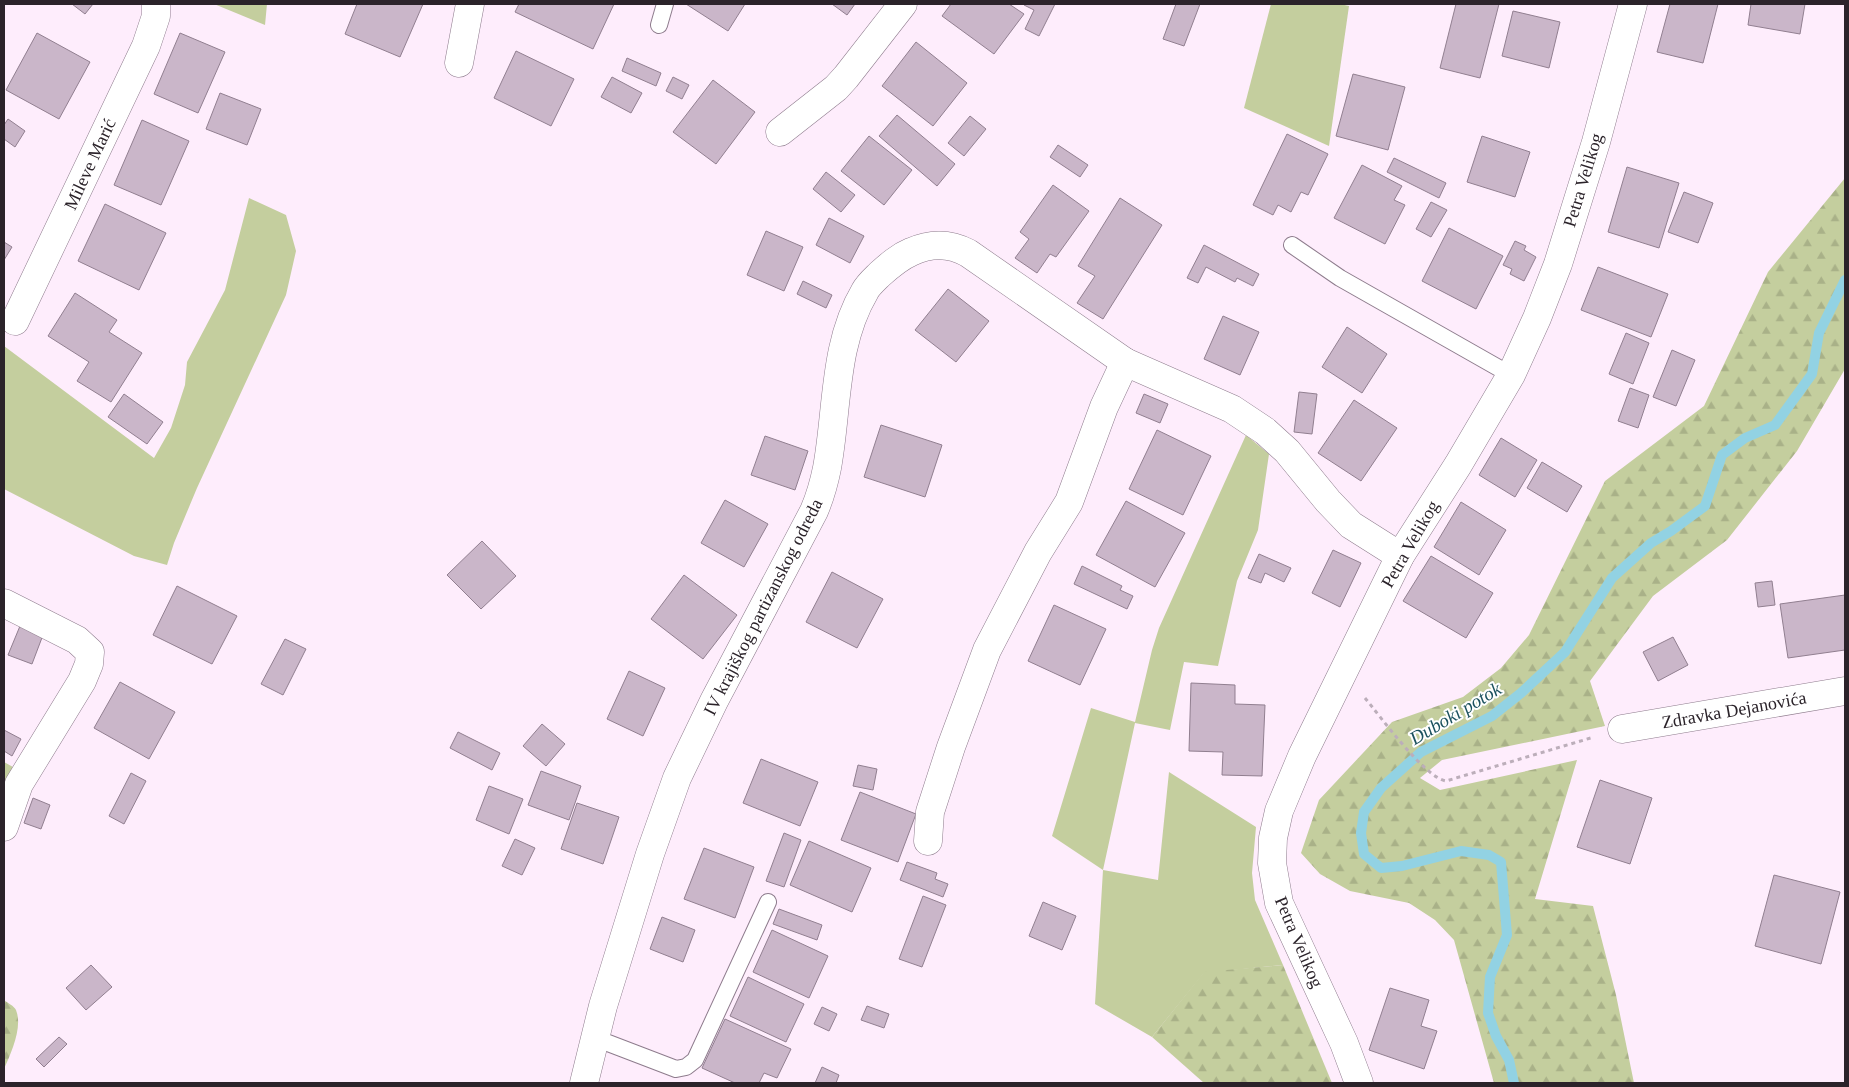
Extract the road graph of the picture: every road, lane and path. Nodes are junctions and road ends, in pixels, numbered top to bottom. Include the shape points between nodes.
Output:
1 (156, 4) edge
2 (470, 4) edge
3 (665, 4) edge
4 (903, 4) edge
5 (1633, 4) edge
6 (659, 24) dead end
7 (459, 63) dead end
8 (780, 132) dead end
9 (1292, 245) dead end
10 (15, 321) dead end
11 (1126, 362) junction
12 (1511, 375) junction
13 (1400, 556) junction
14 (4, 603) edge
15 (1343, 671) junction
16 (1845, 690) edge
17 (1622, 729) joint
18 (4, 827) edge
19 (928, 841) dead end
20 (768, 902) dead end
21 (595, 1038) junction
22 (584, 1083) edge
23 (1359, 1083) edge

1 - 10 street, Mileve Marić via 156,16 146,46
2 - 7 street
3 - 6 lane
4 - 8 street via 841,83
5 - 12 street, Petra Velikog via 1596,142 1558,264
9 - 12 lane via 1340,278
11 - 13 street, IV krajiškog partizanskog odreda via 1232,409 1265,430 1351,525
11 - 19 street via 1104,406 1069,502 1038,552 987,650 930,812
11 - 21 street, IV krajiškog partizanskog odreda via 956,247 940,244 903,255 865,289 842,351 823,488 677,778 650,854
12 - 13 street, Petra Velikog
13 - 15 street, Petra Velikog
14 - 18 street via 77,640 90,652 82,681 19,784
15 - 17 path via 1425,768 1441,780
15 - 23 street, Petra Velikog via 1279,811 1272,863 1279,903 1344,1043
16 - 17 street, Zdravka Dejanovića
20 - 21 lane via 695,1060 686,1068 676,1069
21 - 22 street, IV krajiškog partizanskog odreda

